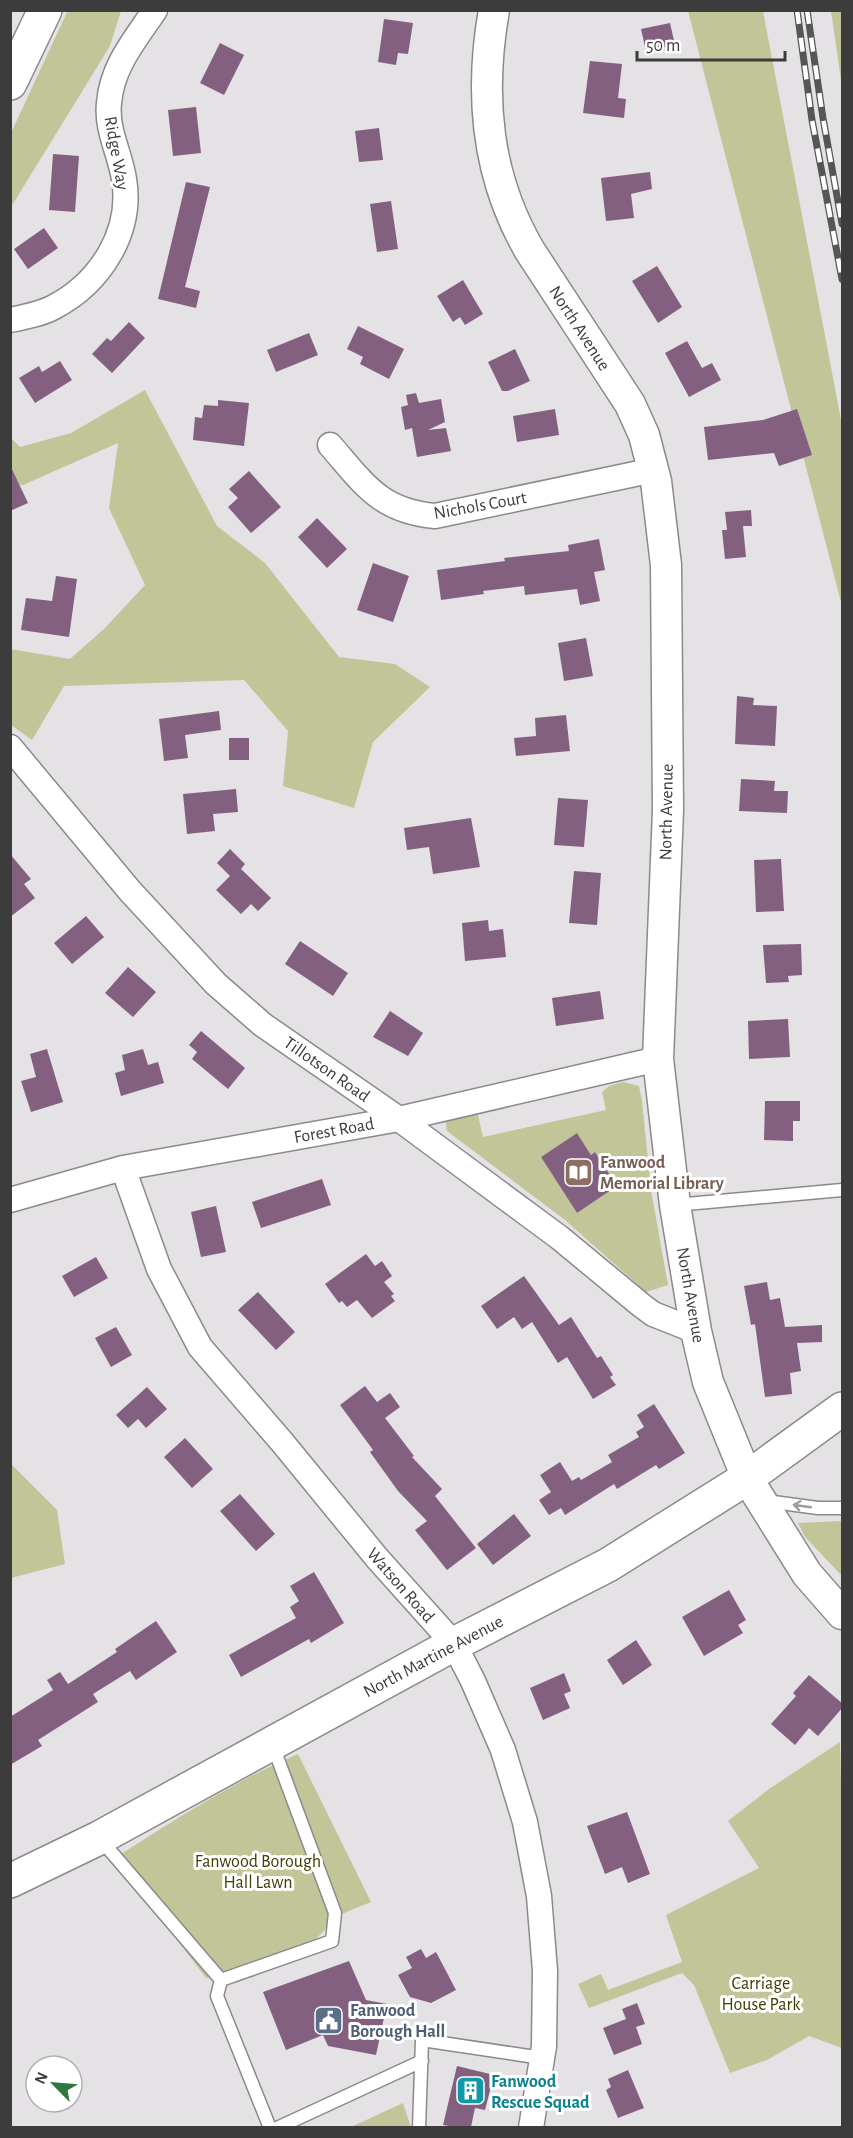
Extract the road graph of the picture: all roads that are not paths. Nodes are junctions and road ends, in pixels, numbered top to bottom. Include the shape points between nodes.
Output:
1 (45, 10) edge
2 (155, 10) edge
3 (494, 10) edge
4 (10, 83) edge
5 (10, 320) edge
6 (330, 446) dead end
7 (654, 470) junction
8 (10, 747) edge
9 (658, 1059) junction
10 (399, 1119) junction
11 (123, 1168) junction
12 (843, 1190) edge
13 (10, 1200) edge
14 (675, 1205) junction
15 (696, 1331) junction
16 (843, 1409) edge
17 (754, 1489) junction
18 (843, 1509) edge
19 (843, 1614) edge
20 (454, 1644) junction
21 (271, 1743) junction
22 (99, 1838) junction
23 (10, 1881) edge
24 (222, 1980) junction
25 (542, 2058) junction
26 (422, 2061) junction
27 (270, 2127) edge
28 (276, 2127) edge
29 (419, 2127) edge
30 (531, 2127) edge

1 - 4 main road
2 - 5 street, Ridge Way via 122,58 112,81 110,128 124,181 124,200 120,232 110,255 77,293 53,308
3 - 7 street, North Avenue via 485,90 492,149 506,204 530,251 630,405
6 - 7 street, Nichols Court via 379,498 396,508 435,516
7 - 9 street, North Avenue via 666,565 668,810
8 - 10 street, Tillotson Road via 130,891 216,984 263,1025
9 - 10 street, Forest Road
9 - 14 street, North Avenue
10 - 11 street, Forest Road
10 - 15 street, Tillotson Road via 560,1238 653,1314
11 - 13 street, Forest Road
11 - 20 street, Watson Road via 159,1269 200,1347
12 - 14 lane
14 - 15 street, North Avenue
15 - 17 street, North Avenue via 708,1382
16 - 17 main road, North Martine Avenue
18 -> 17 lane via 818,1509
17 - 19 street, North Avenue via 807,1574
17 - 20 main road, North Martine Avenue
20 - 21 main road, North Martine Avenue
20 - 25 street, Watson Road via 503,1750 525,1822 539,1896 545,1971
21 - 22 main road, North Martine Avenue
21 - 24 lane via 335,1913 332,1941
22 - 23 main road, North Martine Avenue
22 - 24 lane
24 - 27 lane via 217,1996
25 - 26 lane via 422,2040
25 - 30 street, Watson Road
26 - 28 lane
26 - 29 lane

